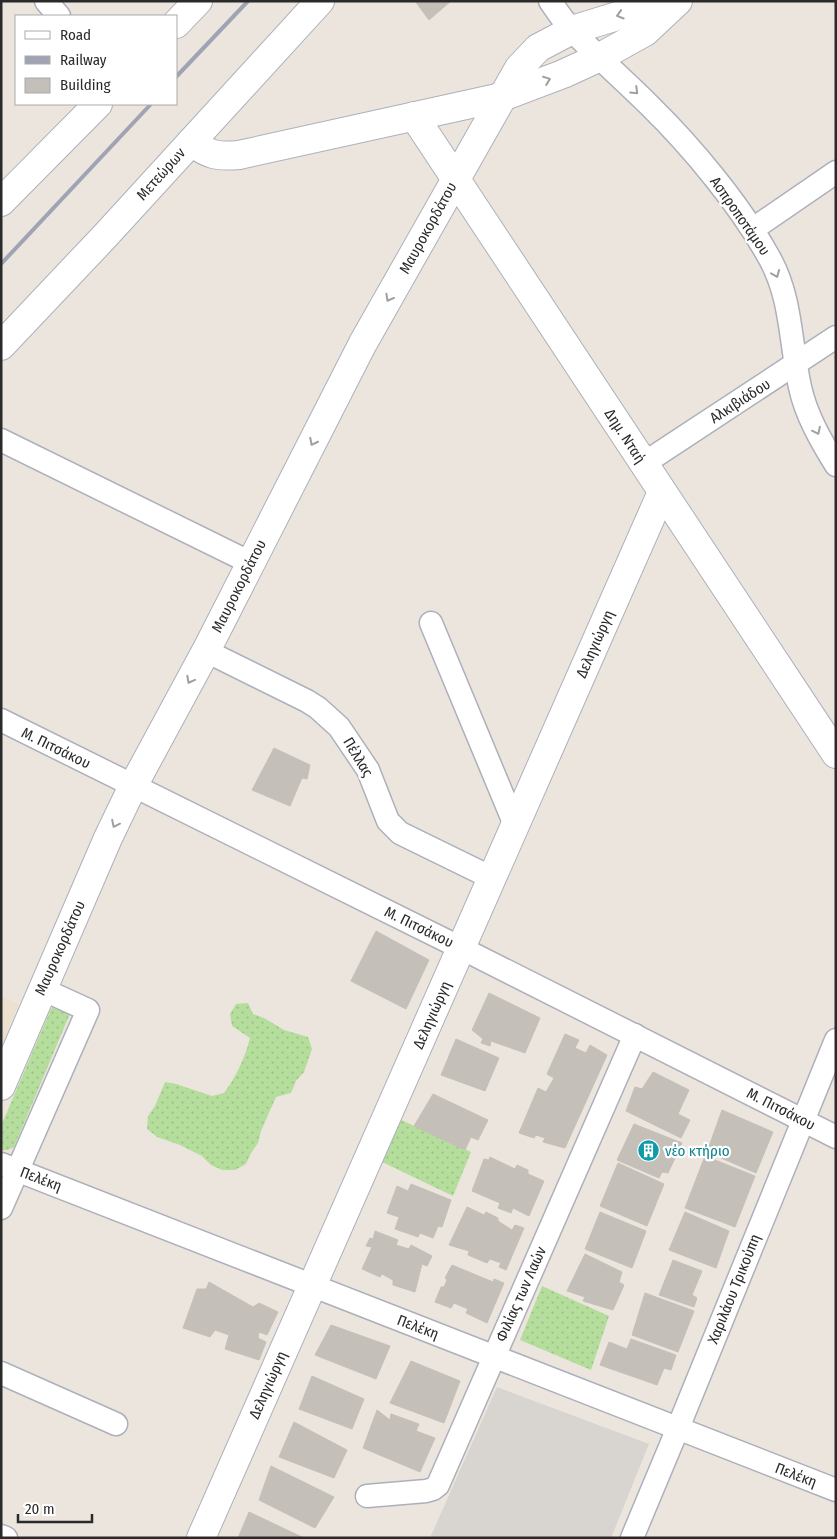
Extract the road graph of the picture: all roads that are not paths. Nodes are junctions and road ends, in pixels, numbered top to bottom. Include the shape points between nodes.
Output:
1 (46, 1) edge
2 (198, 1) edge
3 (320, 1) edge
4 (550, 1) edge
5 (666, 1) edge
6 (678, 1) edge
7 (58, 15) edge
8 (178, 22) edge
9 (572, 30) junction
10 (600, 58) junction
11 (502, 97) junction
12 (97, 105) edge
13 (414, 116) junction
14 (191, 142) junction
15 (836, 172) edge
16 (455, 180) junction
17 (1, 202) edge
18 (753, 229) junction
19 (833, 343) edge
20 (1, 346) edge
21 (796, 364) junction
22 (1, 440) edge
23 (643, 464) junction
24 (836, 465) edge
25 (662, 492) junction
26 (251, 563) junction
27 (431, 623) dead end
28 (206, 651) junction
29 (1, 720) edge
30 (836, 754) edge
31 (133, 786) junction
32 (515, 825) junction
33 (492, 878) junction
34 (461, 948) junction
35 (42, 989) junction
36 (635, 1035) junction
37 (836, 1040) edge
38 (1, 1086) edge
39 (802, 1120) junction
40 (836, 1137) edge
41 (10, 1167) edge
42 (1, 1208) edge
43 (312, 1286) junction
44 (494, 1357) junction
45 (1, 1373) edge
46 (116, 1424) dead end
47 (678, 1428) junction
48 (836, 1490) edge
49 (367, 1496) dead end
50 (1, 1536) edge
51 (6, 1538) edge
52 (201, 1538) edge
53 (632, 1538) edge

1 - 7 street
2 - 8 street
3 - 14 street, Μετεώρων
4 - 9 street, Ασπροποτάμου
5 -> 9 street, Μαυροκορδάτου
6 - 10 street via 645,32
9 - 10 street, Ασπροποτάμου
9 - 11 street, Μαυροκορδάτου via 538,48 519,68
11 -> 10 street
10 -> 18 street, Ασπροποτάμου via 682,140
11 - 13 street
11 - 16 street, Μαυροκορδάτου
12 - 17 street
13 - 14 street via 239,155 215,155
13 - 16 street, Δημ. Νταή
14 - 20 street, Μετεώρων
15 - 18 street
16 - 23 street, Δημ. Νταή
16 -> 26 street, Μαυροκορδάτου via 363,343
18 -> 21 street, Ασπροποτάμου via 782,287
19 - 21 street, Αλκιβιάδου
21 - 23 street, Αλκιβιάδου
21 -> 24 street, Ασπροποτάμου via 808,413
22 - 26 street
23 - 25 street, Δημ. Νταή
25 - 30 street, Δημ. Νταή
25 - 32 street, Δεληγιώργη
26 - 28 street, Μαυροκορδάτου
27 - 32 street
28 -> 31 street, Μαυροκορδάτου
28 - 33 street, Πέλλας via 318,708 339,727 353,746 368,770 393,827
29 - 31 street, Μ. Πιτσάκου
31 - 34 street, Μ. Πιτσάκου
31 -> 35 street, Μαυροκορδάτου
32 - 33 street, Δεληγιώργη
33 - 34 street, Δεληγιώργη
34 - 36 street, Μ. Πιτσάκου
34 - 43 street, Δεληγιώργη
35 - 38 street, Μαυροκορδάτου
35 - 41 street via 88,1010
36 - 39 street, Μ. Πιτσάκου
36 - 44 street, Φιλίας των Λαών
37 - 39 street, Χαριλάου Τρικούπη
39 - 40 street, Μ. Πιτσάκου
39 - 47 street, Χαριλάου Τρικούπη
41 - 42 street
41 - 43 street, Πελέκη
43 - 44 street, Πελέκη
43 - 52 street, Δεληγιώργη
44 - 47 street, Πελέκη
44 - 49 street, Φιλίας των Λαών via 438,1485 426,1491
45 - 46 street
47 - 48 street, Πελέκη
47 - 53 street, Χαριλάου Τρικούπη
50 - 51 street

